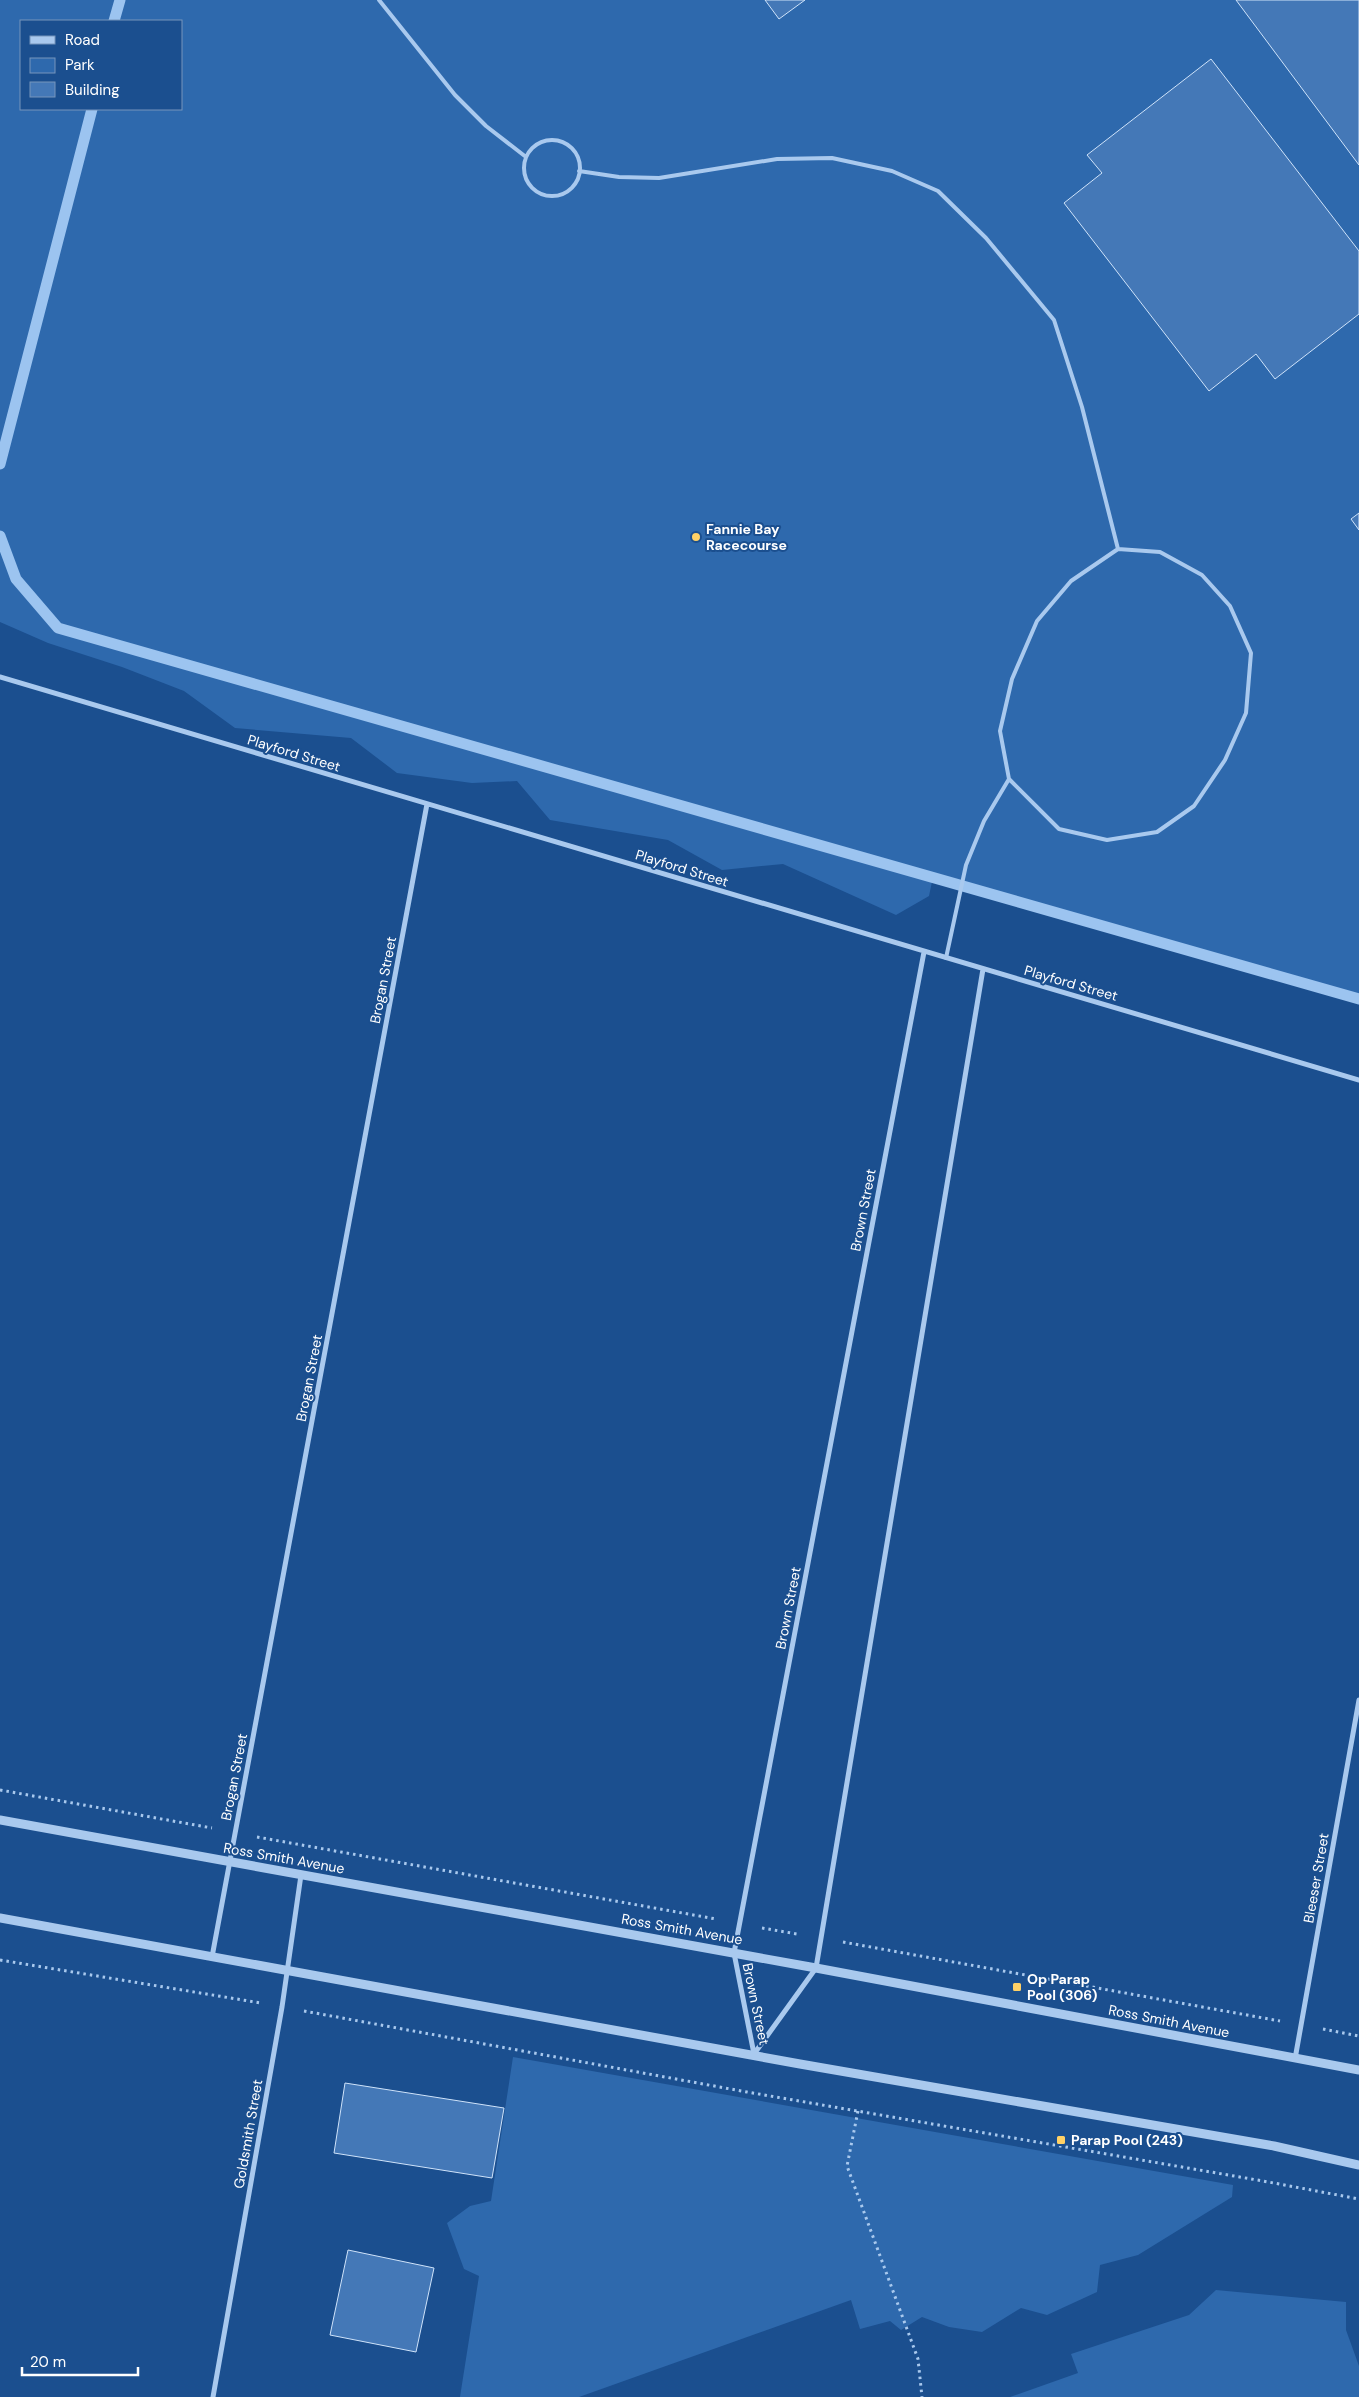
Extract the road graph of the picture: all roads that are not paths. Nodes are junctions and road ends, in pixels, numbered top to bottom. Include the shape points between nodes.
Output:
1 (379, 0) edge
2 (526, 157) junction
3 (579, 171) junction
4 (1118, 550) junction
5 (0, 677) edge
6 (1009, 779) junction
7 (427, 804) junction
8 (924, 952) junction
9 (946, 958) junction
10 (983, 969) junction
11 (1359, 1080) edge
12 (1359, 1700) edge
13 (0, 1820) edge
14 (230, 1862) junction
15 (301, 1875) junction
16 (0, 1918) edge
17 (734, 1953) junction
18 (212, 1957) junction
19 (816, 1968) junction
20 (288, 1970) junction
21 (754, 2054) junction
22 (1295, 2059) junction
23 (1359, 2070) edge
24 (1359, 2165) edge
25 (213, 2397) edge

1 - 2 lane via 455,95 486,126
2 - 3 lane via 543,141 559,141 577,155
2 - 3 lane via 525,178 539,193 550,196 569,189
3 - 4 lane via 659,178 777,159 832,158 892,171 938,191 986,238 1054,320 1082,407
4 - 6 lane via 1071,581 1037,621 1012,679 1000,731
4 - 6 lane via 1160,552 1202,575 1230,606 1251,653 1246,713 1225,760 1194,806 1157,832 1107,840 1059,829
5 - 7 street, Playford Street
6 - 9 lane via 984,821 966,865
7 - 8 street, Playford Street
7 - 14 street, Brogan Street
8 - 9 street, Playford Street
8 - 17 street, Brown Street
9 - 10 street, Playford Street
10 - 11 street, Playford Street
10 - 19 street, Brown Street
12 - 22 street, Bleeser Street
13 - 14 street, Ross Smith Avenue
14 - 15 street, Ross Smith Avenue
14 - 18 street, Brogan Street
15 - 17 street, Ross Smith Avenue
15 - 20 street, Goldsmith Street
16 - 18 street
17 - 19 street, Ross Smith Avenue
17 - 21 street, Brown Street
18 - 20 street
19 - 21 street, Brown Street
19 - 22 street, Ross Smith Avenue
20 - 21 street
20 - 25 street, Goldsmith Street
21 - 24 street via 1274,2146
22 - 23 street, Ross Smith Avenue

